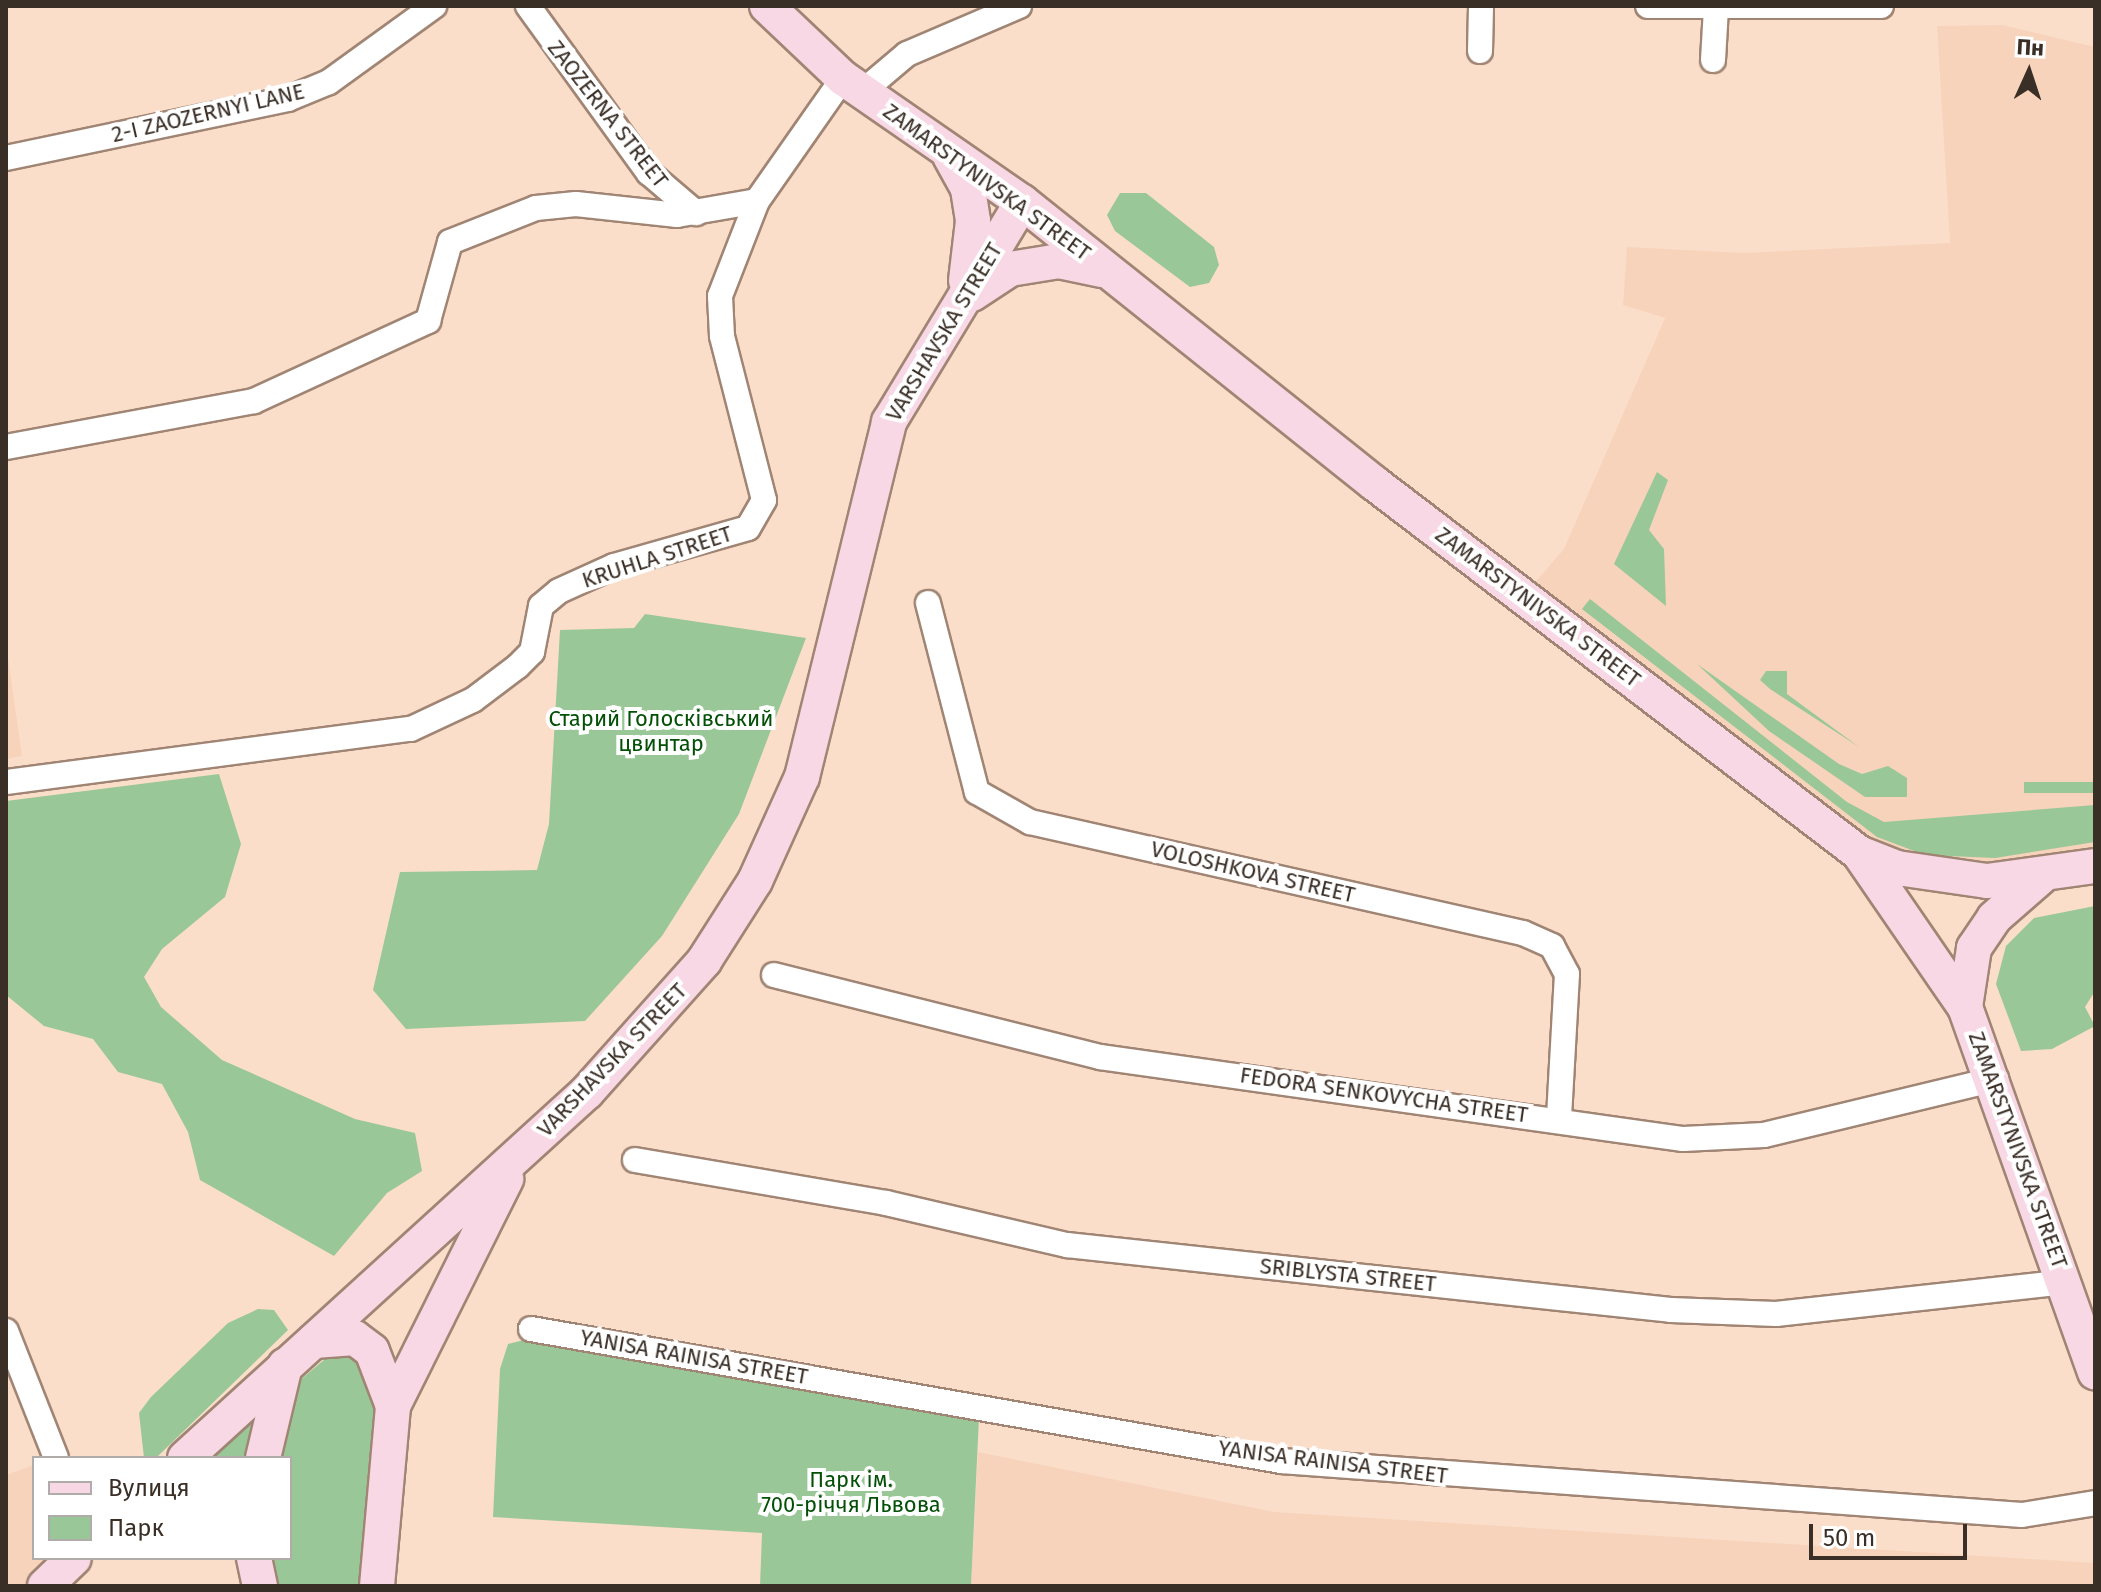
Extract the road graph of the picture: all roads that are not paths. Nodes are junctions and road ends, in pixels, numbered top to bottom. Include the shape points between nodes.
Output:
1 (434, 6) edge
2 (528, 6) edge
3 (767, 6) edge
4 (1019, 6) edge
5 (1481, 6) edge
6 (1648, 6) edge
7 (1881, 6) edge
8 (1682, 7) edge
9 (1716, 8) junction
10 (1480, 51) dead end
11 (1713, 60) dead end
12 (852, 85) junction
13 (947, 152) junction
14 (6, 158) edge
15 (757, 201) junction
16 (1022, 202) junction
17 (696, 213) junction
18 (1108, 271) junction
19 (962, 301) junction
20 (6, 447) edge
21 (928, 603) dead end
22 (6, 782) edge
23 (1859, 853) junction
24 (2095, 866) edge
25 (2041, 877) junction
26 (774, 975) dead end
27 (1965, 1007) junction
28 (1996, 1079) junction
29 (1559, 1119) junction
30 (520, 1154) junction
31 (635, 1160) dead end
32 (2067, 1282) junction
33 (531, 1329) dead end
34 (6, 1331) edge
35 (314, 1341) junction
36 (285, 1366) junction
37 (2095, 1373) edge
38 (393, 1406) junction
39 (55, 1456) edge
40 (187, 1456) edge
41 (263, 1456) edge
42 (2095, 1503) edge
43 (72, 1560) edge
44 (45, 1586) edge
45 (377, 1586) edge

1 - 14 street, 2-I ZAOZERNYI LANE via 329,82 288,99
2 - 17 street, ZAOZERNA STREET via 649,173
3 - 12 main road, ZAMARSTYNIVSKA STREET
4 - 12 street, KRUHLA STREET via 907,54
5 - 10 street
6 - 8 street
7 - 9 street
8 - 9 street
9 - 11 street
12 - 13 main road, ZAMARSTYNIVSKA STREET
12 - 15 street, KRUHLA STREET
13 - 16 main road, ZAMARSTYNIVSKA STREET
13 - 19 main road via 968,189 973,221
15 - 17 street
15 - 22 street, KRUHLA STREET via 720,296 722,336 764,500 748,528 614,566 559,591 541,606 532,652 518,666 473,700 411,729
16 - 18 main road, ZAMARSTYNIVSKA STREET
16 - 19 main road, VARSHAVSKA STREET
17 - 20 street via 576,204 536,208 450,242 428,321 254,401
18 - 19 main road via 1059,261 1010,269
18 - 23 main road, ZAMARSTYNIVSKA STREET
19 - 30 main road, VARSHAVSKA STREET via 889,422 825,704 755,881 666,1010
21 - 29 street, VOLOSHKOVA STREET via 977,792 1030,822 1523,933 1552,946 1567,974
23 - 25 main road via 1936,876
23 - 27 main road, ZAMARSTYNIVSKA STREET
24 - 25 main road
25 - 27 main road via 1994,918 1974,948
26 - 29 street, FEDORA SENKOVYCHA STREET via 1100,1057
27 - 28 main road, ZAMARSTYNIVSKA STREET
28 - 29 street, FEDORA SENKOVYCHA STREET via 1764,1135 1683,1139
28 - 32 main road, ZAMARSTYNIVSKA STREET
30 - 35 main road, VARSHAVSKA STREET
30 - 38 main road
31 - 32 street, SRIBLYSTA STREET via 886,1203 1067,1245 1671,1310 1776,1314
32 - 37 main road, ZAMARSTYNIVSKA STREET
33 - 42 street, YANISA RAINISA STREET via 1281,1461 2022,1515
34 - 39 street
35 - 36 main road, VARSHAVSKA STREET
35 - 38 main road via 355,1338 372,1351
36 - 40 main road, VARSHAVSKA STREET
36 - 41 main road
38 - 45 main road
43 - 44 main road

